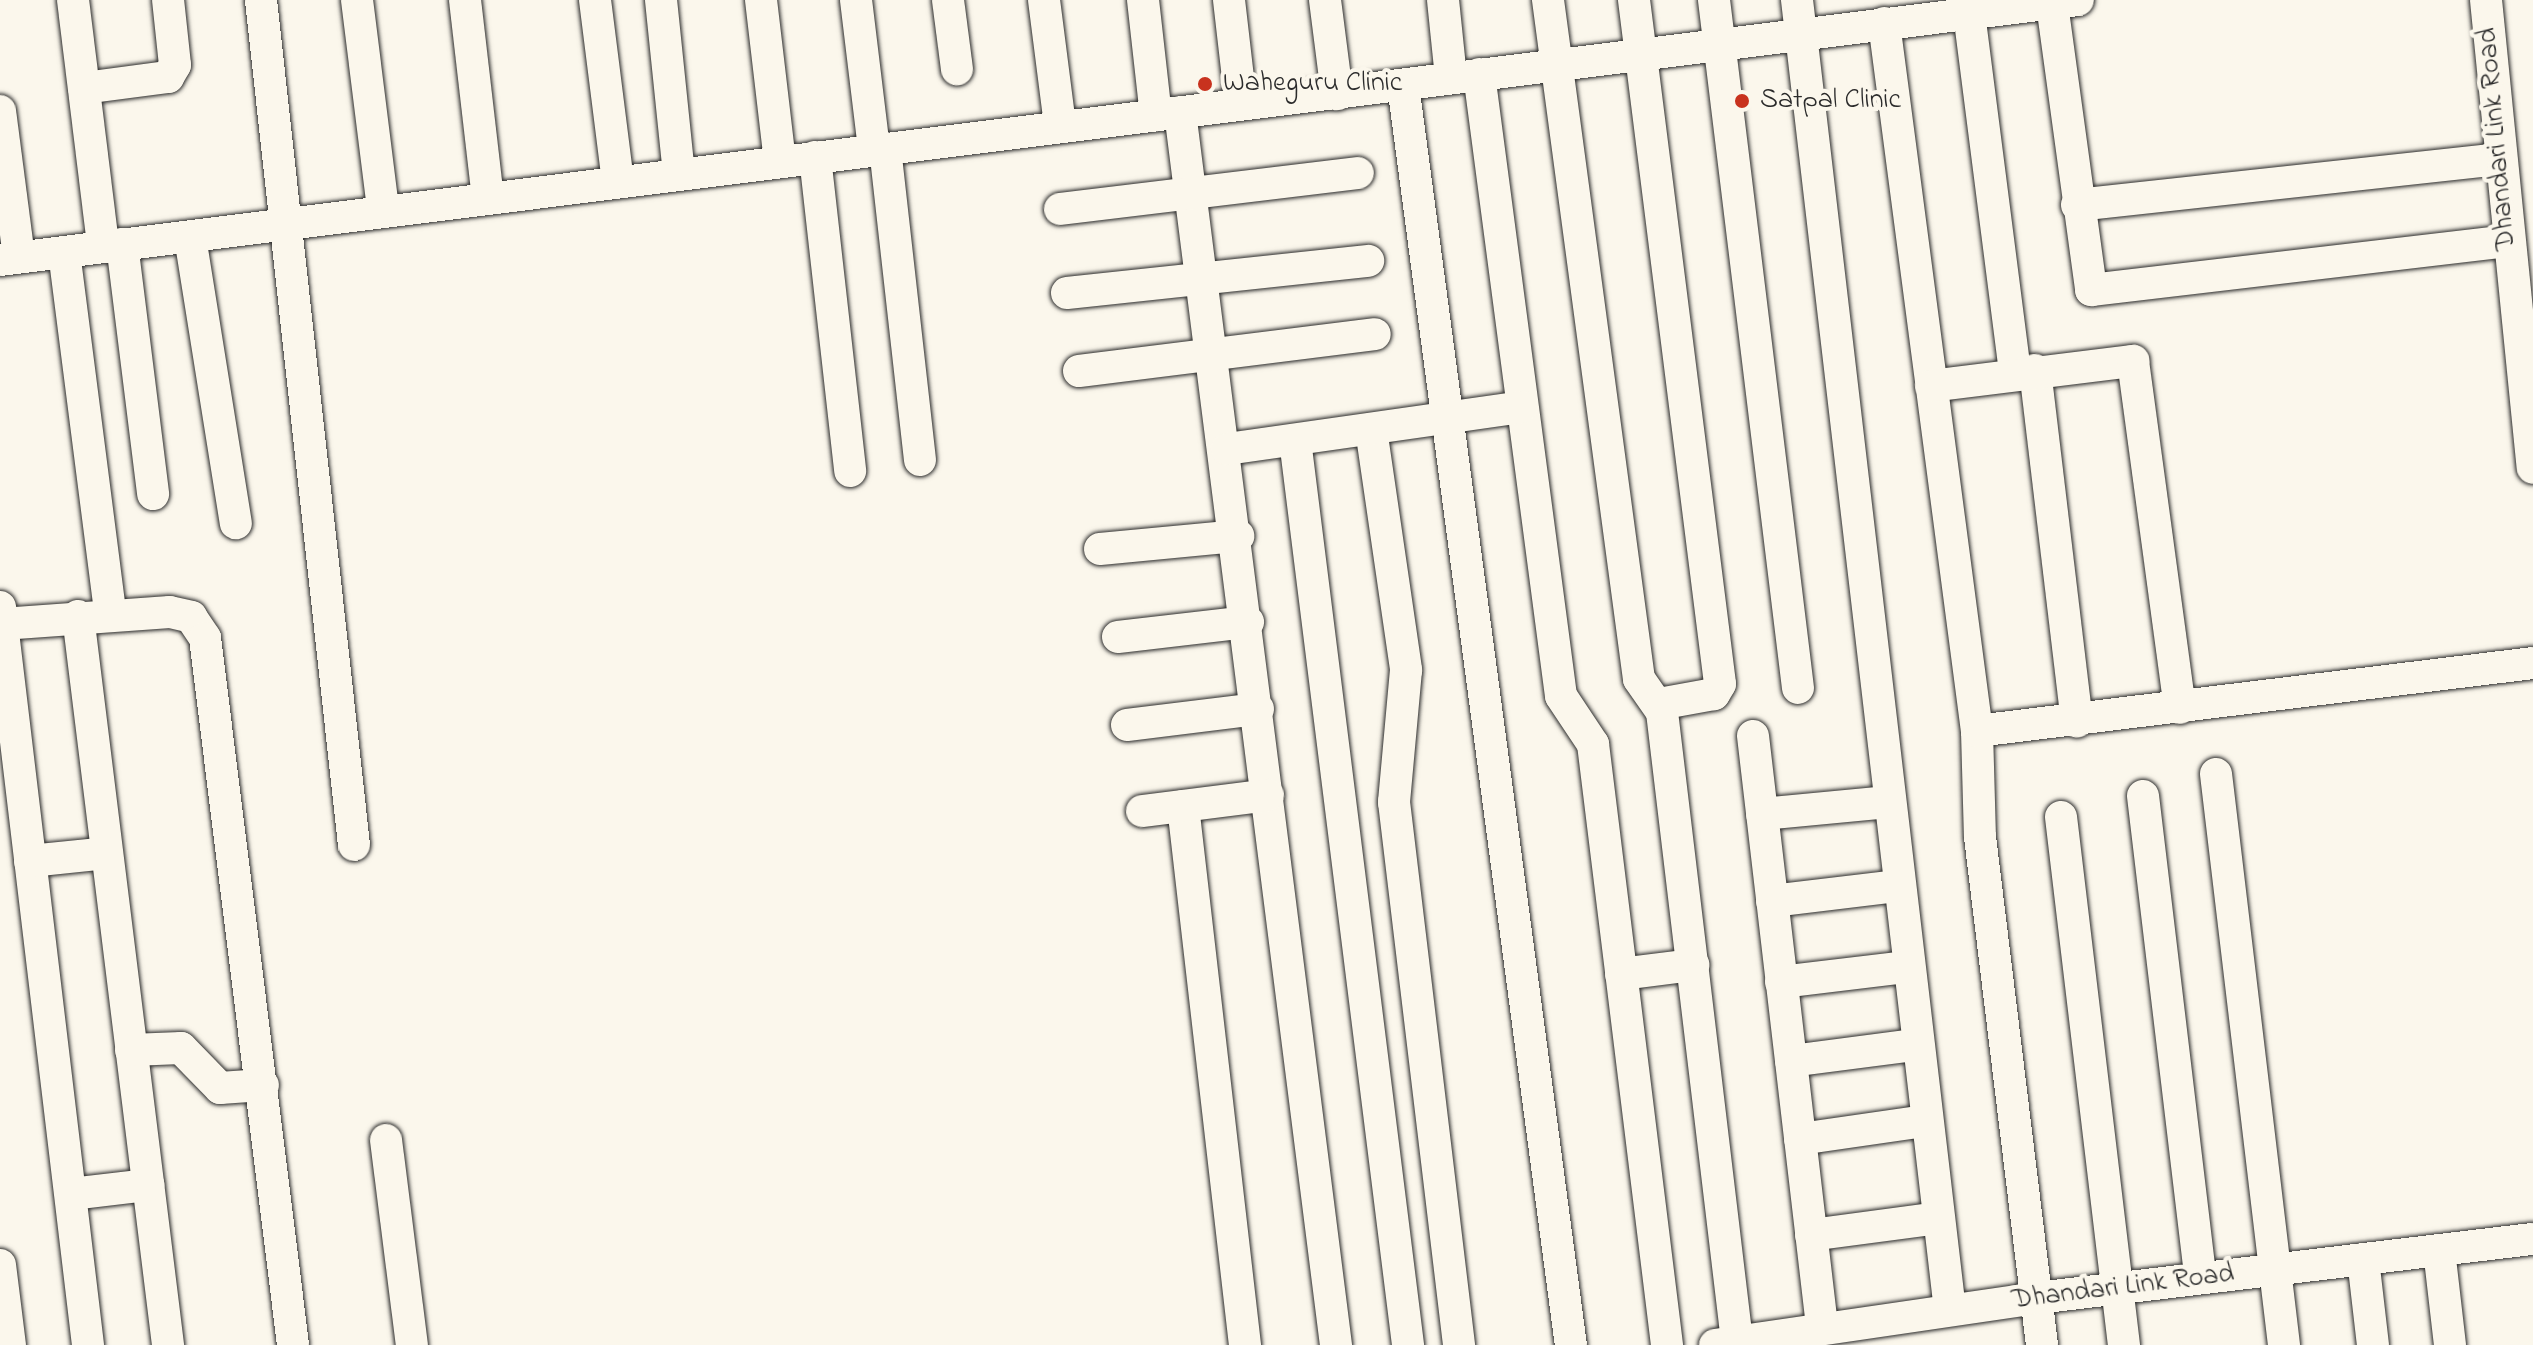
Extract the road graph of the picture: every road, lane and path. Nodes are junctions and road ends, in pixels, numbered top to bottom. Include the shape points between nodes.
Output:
1 (73, 0) edge
2 (168, 0) edge
3 (261, 0) edge
4 (357, 0) edge
5 (465, 0) edge
6 (595, 0) edge
7 (661, 0) edge
8 (761, 0) edge
9 (856, 0) edge
10 (948, 0) edge
11 (1044, 0) edge
12 (1143, 0) edge
13 (1229, 0) edge
14 (1325, 0) edge
15 (1443, 0) edge
16 (1548, 0) edge
17 (1634, 0) edge
18 (1714, 0) edge
19 (1797, 0) edge
20 (2486, 0) edge
21 (2065, 2) edge
22 (1949, 10) edge
23 (1884, 23) junction
24 (1801, 34) junction
25 (1720, 46) junction
26 (1641, 53) junction
27 (1556, 65) junction
28 (957, 69) dead end
29 (1465, 76) junction
30 (1403, 85) junction
31 (84, 88) junction
32 (1337, 94) junction
33 (1241, 103) junction
34 (0, 111) edge
35 (1168, 113) junction
36 (1060, 125) junction
37 (879, 148) junction
38 (815, 157) junction
39 (2499, 159) junction
40 (780, 161) junction
41 (1358, 173) dead end
42 (679, 174) junction
43 (618, 181) junction
44 (1191, 193) junction
45 (488, 198) junction
46 (2077, 205) junction
47 (1060, 209) dead end
48 (383, 210) junction
49 (289, 223) junction
50 (190, 237) junction
51 (2507, 241) junction
52 (112, 245) junction
53 (64, 252) junction
54 (10, 258) edge
55 (1368, 261) dead end
56 (1203, 278) junction
57 (1067, 293) dead end
58 (2524, 326) edge
59 (1375, 334) dead end
60 (1213, 353) junction
61 (1079, 371) dead end
62 (2025, 372) junction
63 (1931, 386) junction
64 (1522, 407) junction
65 (1444, 416) junction
66 (1371, 429) junction
67 (2530, 429) edge
68 (1295, 440) junction
69 (1227, 449) junction
70 (920, 460) dead end
71 (2533, 468) edge
72 (850, 471) dead end
73 (153, 494) dead end
74 (236, 523) dead end
75 (1238, 536) junction
76 (1100, 549) dead end
77 (110, 613) junction
78 (1, 616) edge
79 (78, 616) junction
80 (1248, 622) junction
81 (1118, 637) dead end
82 (2533, 663) edge
83 (1798, 688) dead end
84 (1659, 704) junction
85 (2180, 708) junction
86 (1258, 709) junction
87 (2077, 722) junction
88 (1127, 725) dead end
89 (1977, 731) junction
90 (1753, 736) dead end
91 (2216, 774) dead end
92 (1268, 795) junction
93 (2143, 796) dead end
94 (1888, 802) junction
95 (1183, 806) junction
96 (1142, 811) dead end
97 (1762, 814) junction
98 (2061, 817) dead end
99 (354, 845) dead end
100 (107, 853) junction
101 (30, 861) junction
102 (1898, 886) junction
103 (1772, 901) junction
104 (1693, 965) junction
105 (1907, 967) junction
106 (1621, 974) junction
107 (1781, 982) junction
108 (1915, 1045) junction
109 (131, 1050) junction
110 (1791, 1061) junction
111 (263, 1085) junction
112 (1925, 1121) junction
113 (1800, 1139) junction
114 (386, 1140) dead end
115 (148, 1185) junction
116 (71, 1194) junction
117 (1938, 1218) junction
118 (1811, 1235) junction
119 (2533, 1239) edge
120 (2439, 1250) junction
121 (2363, 1259) junction
122 (0, 1265) edge
123 (2276, 1271) junction
124 (2200, 1277) junction
125 (2117, 1287) junction
126 (2037, 1298) junction
127 (1950, 1310) junction
128 (1822, 1326) junction
129 (1726, 1343) edge
130 (10, 1345) edge
131 (88, 1345) edge
132 (168, 1345) edge
133 (293, 1345) edge
134 (412, 1345) edge
135 (1245, 1345) edge
136 (1336, 1345) edge
137 (1408, 1345) edge
138 (1459, 1345) edge
139 (1571, 1345) edge
140 (1667, 1345) edge
141 (2042, 1345) edge
142 (2124, 1345) edge
143 (2284, 1345) edge
144 (2373, 1345) edge
145 (2450, 1345) edge

1 - 31 street
2 - 31 street via 173,72
3 - 49 street
4 - 48 street
5 - 45 street
6 - 43 street
7 - 42 street
8 - 40 street
9 - 37 street
10 - 28 street
11 - 36 street
12 - 35 street
13 - 33 street
14 - 32 street
15 - 29 street
16 - 27 street
17 - 26 street
18 - 25 street
19 - 24 street
20 - 39 street, Dhandari Link Road
21 - 22 street
21 - 46 street
22 - 23 street
22 - 62 street
23 - 24 street
23 - 63 street
24 - 25 street
24 - 94 street
25 - 26 street
25 - 83 street
26 - 27 street
26 - 84 street via 1720,684 1714,694
27 - 29 street
27 - 84 street via 1639,679
29 - 30 street
29 - 64 street
30 - 32 street
30 - 65 street
31 - 52 street
32 - 33 street
33 - 35 street
34 - 54 street
35 - 36 street
35 - 44 street
36 - 37 street
37 - 38 street
37 - 70 street
38 - 40 street
38 - 72 street
39 - 46 street
39 - 51 street, Dhandari Link Road
40 - 42 street
41 - 44 street
42 - 43 street
43 - 45 street
44 - 47 street
44 - 56 street
45 - 48 street
46 - 51 street via 2087,283 2100,292
48 - 49 street
49 - 50 street
49 - 99 street
50 - 52 street
50 - 74 street
51 - 58 street, Dhandari Link Road
52 - 53 street
52 - 73 street
53 - 54 street
53 - 77 street
55 - 56 street
56 - 57 street
56 - 60 street
58 - 67 street, Dhandari Link Road
59 - 60 street
60 - 61 street
60 - 69 street
62 - 63 street
62 - 85 street via 2124,358 2138,368
62 - 87 street
63 - 89 street
64 - 65 street
64 - 106 street via 1561,696 1593,744
65 - 66 street
65 - 139 street via 1490,705
66 - 68 street
66 - 138 street via 1406,670 1394,802
67 - 71 street, Dhandari Link Road
68 - 69 street
68 - 137 street
69 - 75 street
75 - 76 street
75 - 80 street
77 - 79 street
77 - 111 street via 191,617 205,638
78 - 79 street
78 - 101 street
79 - 100 street
80 - 81 street
80 - 86 street
82 - 85 street
84 - 104 street
85 - 87 street
86 - 88 street
86 - 92 street
87 - 89 street
89 - 126 street via 1980,837
90 - 97 street
91 - 123 street
92 - 95 street
92 - 136 street
93 - 124 street
94 - 97 street
94 - 102 street
95 - 96 street
95 - 135 street
97 - 103 street
98 - 125 street
100 - 101 street
100 - 109 street
101 - 116 street
102 - 103 street
102 - 105 street
103 - 107 street
104 - 106 street
104 - 129 street
105 - 107 street
105 - 108 street
106 - 140 street
107 - 110 street
108 - 110 street
108 - 112 street
109 - 111 street via 181,1048 220,1088
109 - 115 street
110 - 113 street
111 - 133 street
112 - 113 street
112 - 117 street
113 - 118 street
114 - 134 street
115 - 116 street
115 - 132 street
116 - 131 street
117 - 118 street
117 - 127 street
118 - 128 street
119 - 120 street, Dhandari Link Road
120 - 121 street, Dhandari Link Road
120 - 145 street
121 - 123 street, Dhandari Link Road
121 - 144 street
122 - 130 street
123 - 124 street, Dhandari Link Road
123 - 143 street
124 - 125 street, Dhandari Link Road
125 - 126 street, Dhandari Link Road
125 - 142 street
126 - 127 street, Dhandari Link Road
126 - 141 street
127 - 128 street, Dhandari Link Road
128 - 129 street, Dhandari Link Road

